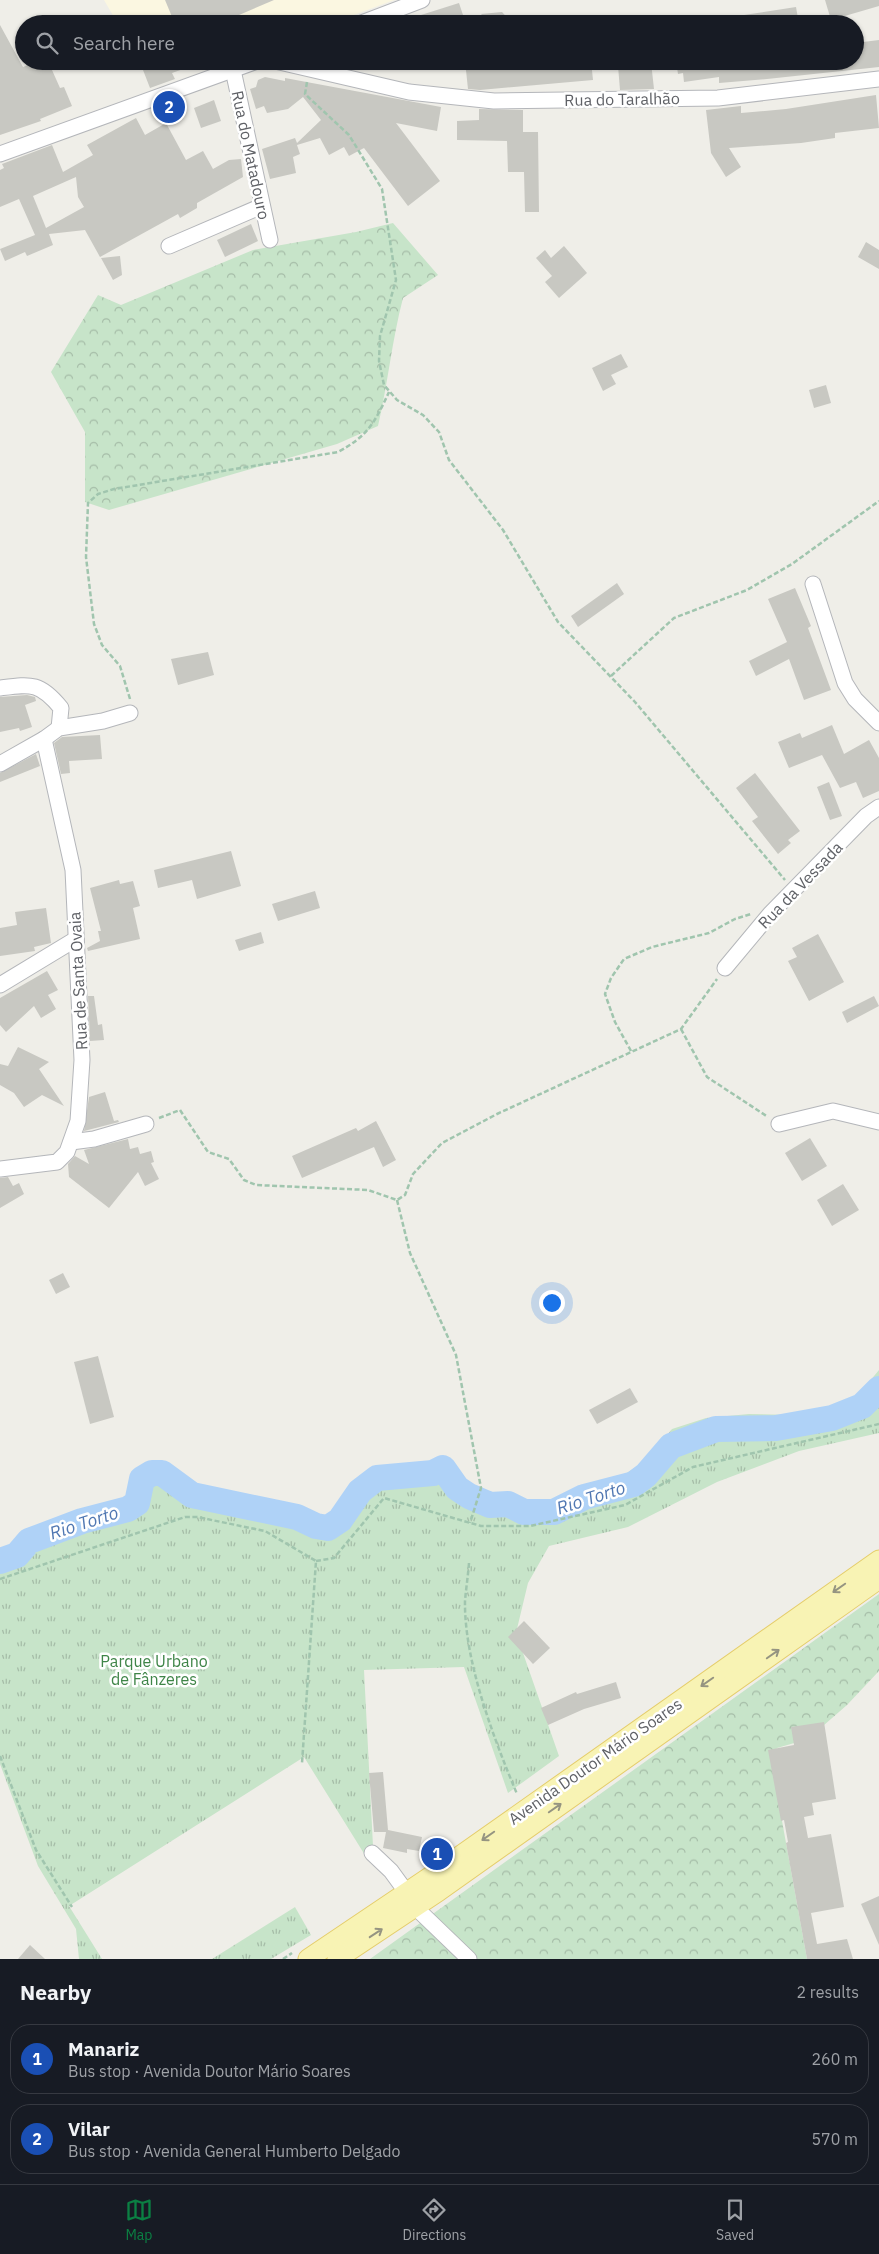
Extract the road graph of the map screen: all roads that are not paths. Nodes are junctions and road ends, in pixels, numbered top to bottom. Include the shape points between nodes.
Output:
1 (422, 0) edge
2 (383, 15) edge
3 (233, 70) joint
4 (317, 70) edge
5 (351, 70) edge
6 (879, 79) edge
7 (365, 81) junction
8 (0, 154) edge
9 (262, 206) junction
10 (270, 240) dead end
11 (169, 246) dead end
12 (813, 584) dead end
13 (0, 688) edge
14 (130, 713) road end
15 (879, 723) edge
16 (59, 728) junction
17 (44, 739) junction
18 (0, 764) edge
19 (879, 806) edge
20 (76, 939) junction
21 (725, 968) road end
22 (0, 985) edge
23 (879, 1122) edge
24 (146, 1124) road end
25 (779, 1124) road end
26 (71, 1142) junction
27 (0, 1169) edge
28 (879, 1560) edge
29 (879, 1578) edge
30 (372, 1853) dead end
31 (411, 1900) junction
32 (308, 1959) edge
33 (337, 1959) edge
34 (469, 1959) edge

1 - 2 street
3 - 8 street
3 - 9 street, Rua do Matadouro
4 - 7 street, Rua do Taralhão
5 - 7 street, Rua do Taralhão
6 - 7 street, Rua do Taralhão via 718,98 494,101 409,92
9 - 10 street, Rua do Matadouro
9 - 11 street
12 - 15 street via 845,683 855,699
13 - 16 street via 29,684 50,695 61,708
14 - 16 street
16 - 17 street
17 - 18 street
17 - 20 street, Rua de Santa Ovaia via 73,870
19 - 21 street, Rua da Vessada via 770,914
20 - 22 street
20 - 26 street, Rua de Santa Ovaia via 82,1060 78,1122
23 - 25 street via 833,1111
24 - 26 street
26 - 27 street, Rua de Santa Ovaia via 57,1162
28 -> 31 main road, Avenida Doutor Mário Soares
31 -> 29 main road, Avenida Doutor Mário Soares
30 - 31 street via 391,1871
31 - 32 main road, Avenida Doutor Mário Soares
33 -> 31 main road, Avenida Doutor Mário Soares
31 - 34 street

